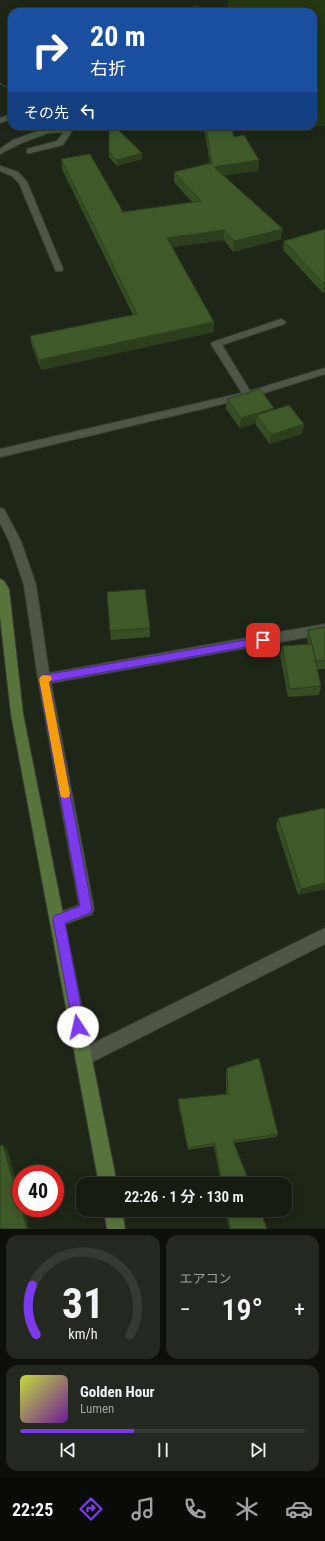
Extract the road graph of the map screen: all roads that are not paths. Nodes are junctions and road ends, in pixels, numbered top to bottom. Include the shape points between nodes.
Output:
1 (53, 130) edge
2 (68, 130) edge
3 (30, 151) dead end
4 (0, 152) edge
5 (0, 168) edge
6 (59, 269) dead end
7 (281, 322) dead end
8 (325, 371) edge
9 (248, 395) junction
10 (0, 453) edge
11 (0, 512) edge
12 (0, 584) edge
13 (325, 629) edge
14 (44, 679) junction
15 (58, 920) junction
16 (325, 936) edge
17 (84, 1058) junction
18 (107, 1177) edge
19 (114, 1217) edge
20 (116, 1229) edge

1 - 4 street via 16,142
2 - 3 street via 60,143
5 - 6 street via 15,174 23,182
7 - 9 street via 216,344
8 - 9 street
9 - 10 street
11 - 14 street via 15,541 30,585
12 - 15 street via 17,714
13 - 14 street
14 - 15 street via 86,909
15 - 17 street
16 - 17 street
17 - 18 street
19 - 20 street

